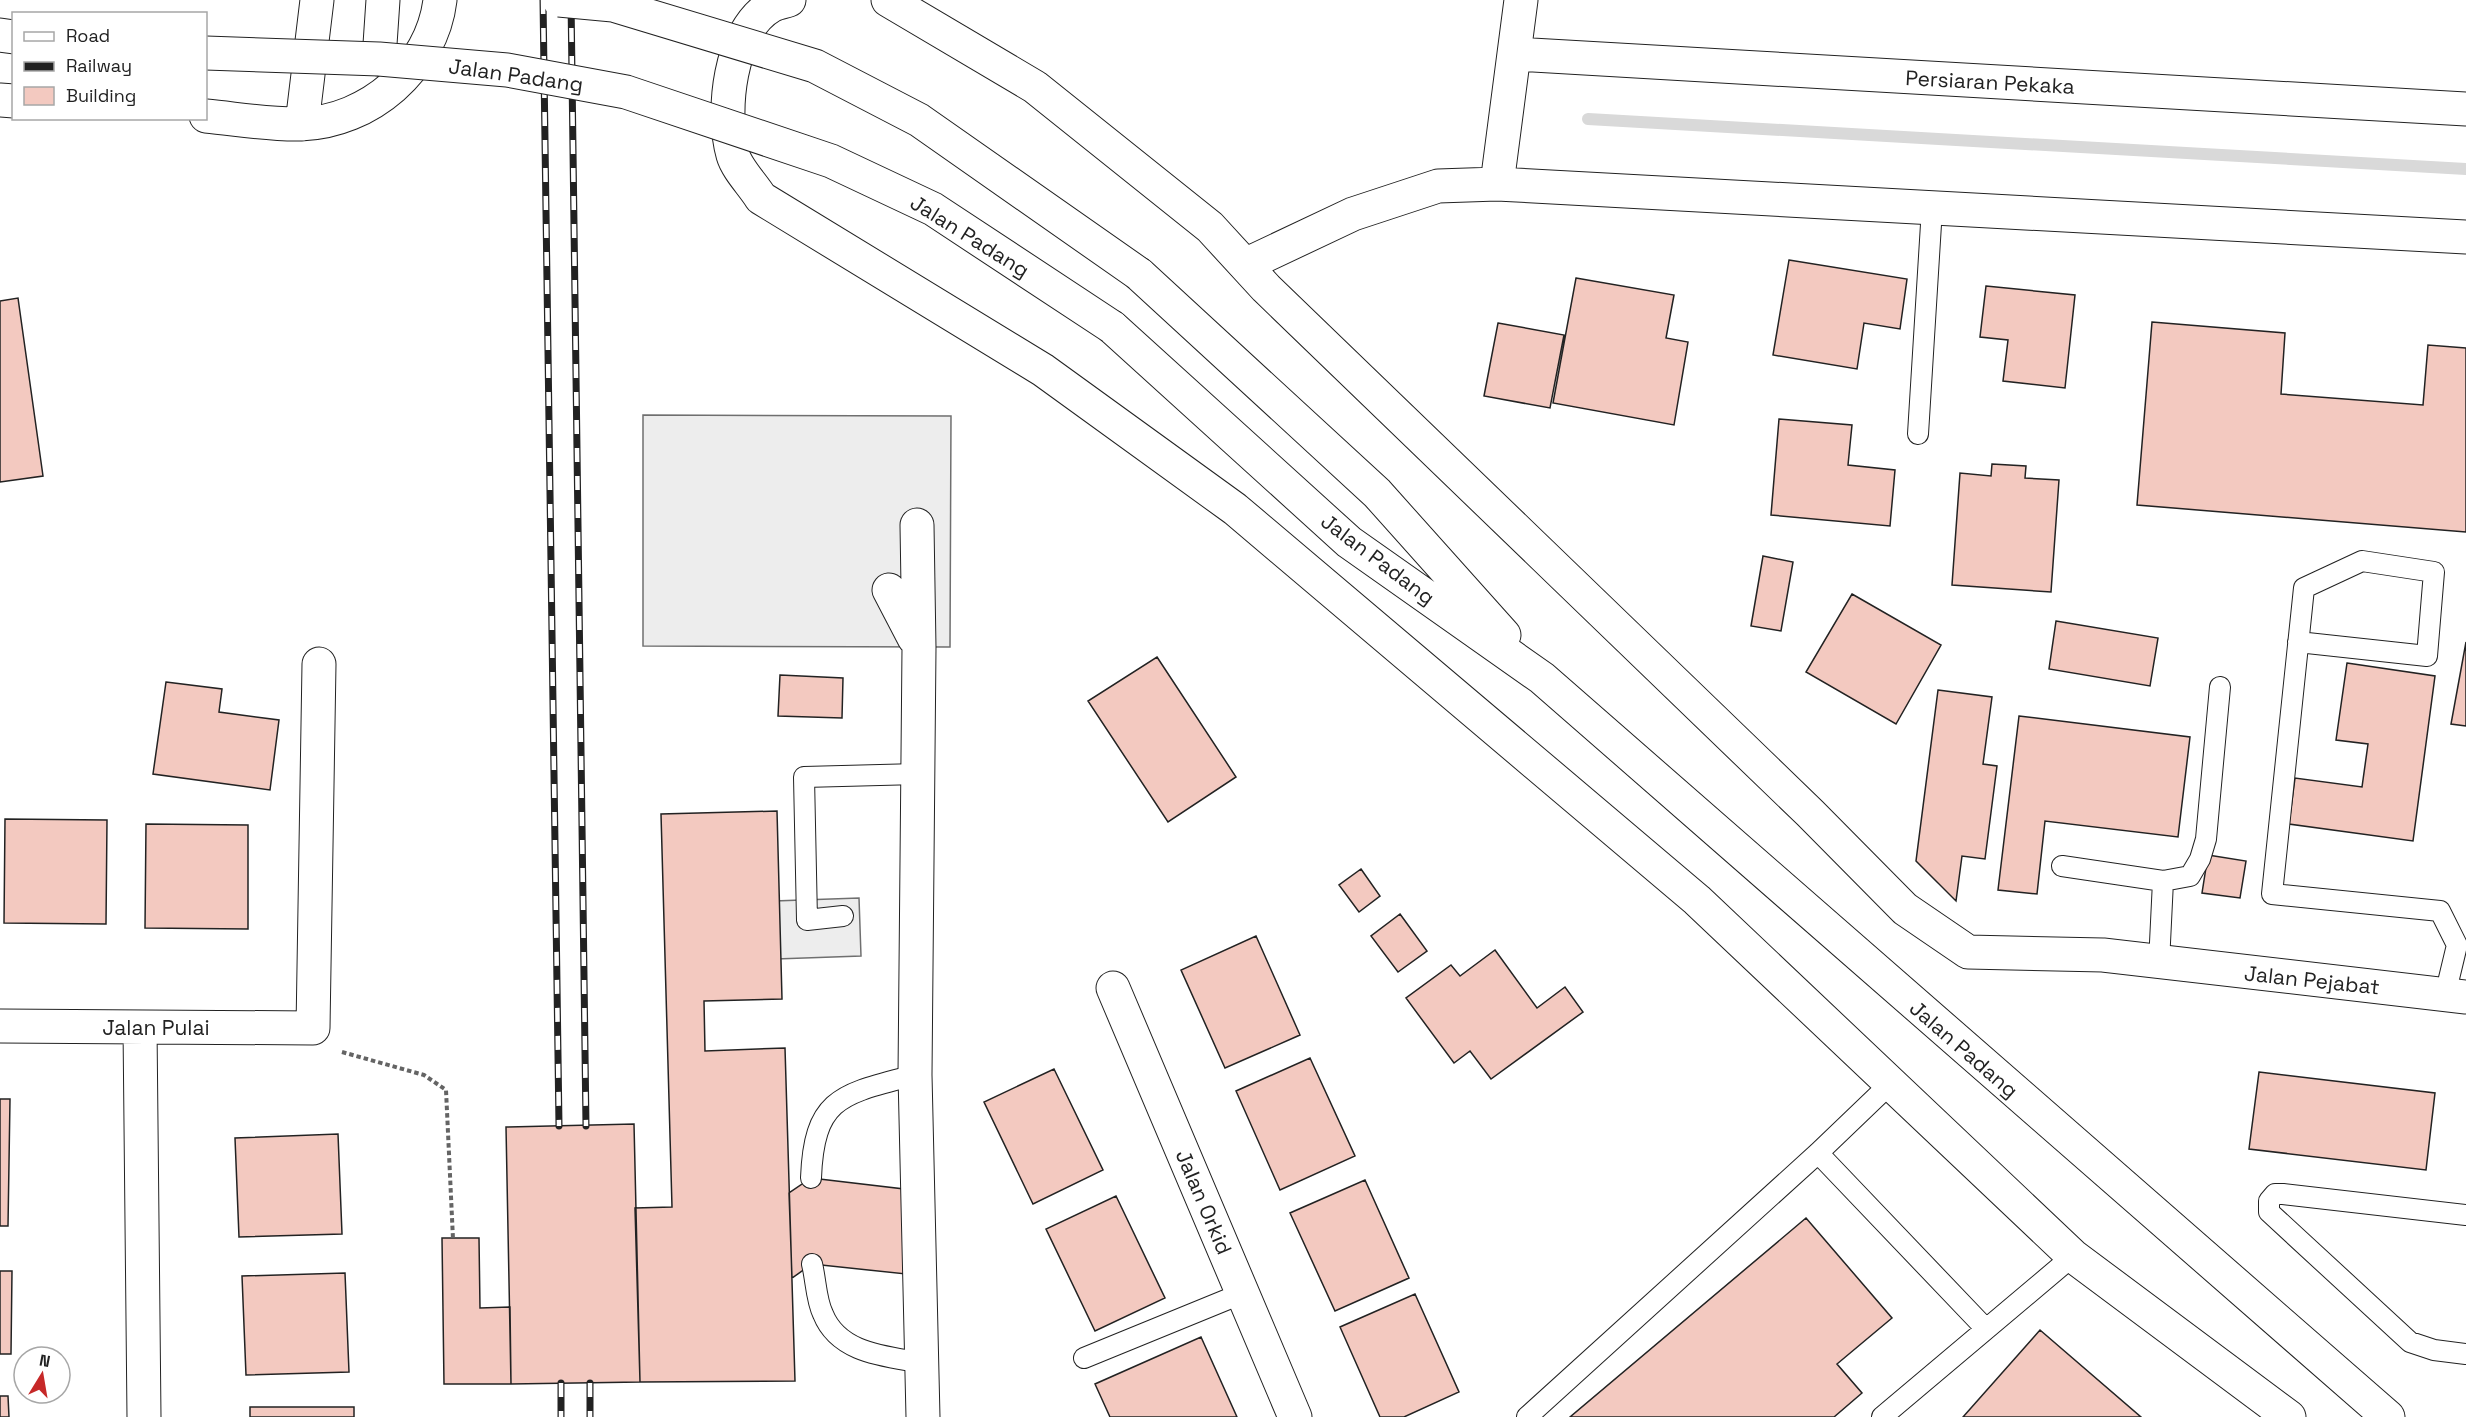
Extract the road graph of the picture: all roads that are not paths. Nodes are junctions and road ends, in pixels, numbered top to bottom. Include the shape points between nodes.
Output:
1 (317, 0) edge
2 (383, 0) edge
3 (440, 0) edge
4 (559, 0) edge
5 (789, 0) edge
6 (888, 0) edge
7 (1521, 0) edge
8 (607, 3) edge
9 (207, 54) edge
10 (1514, 54) junction
11 (379, 59) junction
12 (2466, 109) edge
13 (207, 116) edge
14 (302, 124) junction
15 (1497, 184) junction
16 (1932, 208) junction
17 (2466, 237) edge
18 (1245, 265) junction
19 (1918, 434) dead end
20 (917, 525) dead end
21 (889, 590) dead end
22 (2298, 642) junction
23 (919, 648) junction
24 (319, 664) dead end
25 (1542, 678) junction
26 (2220, 687) dead end
27 (918, 774) junction
28 (2062, 866) dead end
29 (2163, 881) junction
30 (843, 916) dead end
31 (2159, 963) junction
32 (1113, 988) dead end
33 (2456, 996) edge
34 (0, 1026) edge
35 (140, 1027) junction
36 (915, 1075) junction
37 (1891, 1083) junction
38 (1818, 1153) junction
39 (811, 1178) dead end
40 (2466, 1215) edge
41 (2073, 1256) junction
42 (812, 1264) dead end
43 (1243, 1293) junction
44 (1986, 1329) junction
45 (2466, 1354) edge
46 (1084, 1358) dead end
47 (923, 1363) junction
48 (144, 1417) edge
49 (923, 1417) edge
50 (1295, 1417) edge
51 (1527, 1417) edge
52 (1882, 1417) edge
53 (2289, 1417) edge
54 (2388, 1417) edge

1 - 14 street
2 - 11 street
3 - 14 street via 421,52 403,80 372,103
4 - 8 street, Jalan Padang, bridge
5 - 37 street via 770,7 748,30 734,60 726,108 734,157 761,198 1043,370 1235,509 1697,900
6 - 18 street via 1035,87 1210,227
7 - 10 street
8 - 25 street, Jalan Padang, bridge via 826,71 919,120 1139,274 1377,493
9 - 11 street, Jalan Padang, bridge
10 - 12 street, Persiaran Pekaka
10 - 15 street
11 - 25 street, Jalan Padang, bridge via 507,70 626,92 831,161 933,209 1112,327 1349,542
13 - 14 street
15 - 16 street
15 - 18 street via 1438,186 1353,214
16 - 17 street
16 - 19 lane
18 - 31 street, Jalan Pejabat via 1905,909 1968,952 2103,955
20 - 23 street
21 - 23 street
22 - 22 lane via 2304,588 2362,561 2434,572 2427,656
22 - 33 lane via 2272,894 2440,911 2457,945
23 - 27 street
24 - 35 street, Jalan Pulai via 313,1028
25 - 54 street, Jalan Padang
26 - 29 lane via 2206,839 2190,876
27 - 30 lane via 804,777 807,920
27 - 36 street
28 - 29 lane
29 - 31 lane
31 - 33 street, Jalan Pejabat
32 - 43 street, Jalan Orkid
34 - 35 street, Jalan Pulai
35 - 48 street
36 - 39 lane via 861,1089 837,1102 821,1119 812,1147
36 - 47 street
37 - 38 lane
37 - 41 street
38 - 44 lane
38 - 51 lane
40 - 45 lane via 2283,1194 2275,1194 2269,1201 2269,1212 2276,1220 2410,1342
41 - 44 lane
41 - 53 street
42 - 47 lane via 823,1314 838,1338 864,1351
43 - 46 lane
43 - 50 street, Jalan Orkid
44 - 52 lane
47 - 49 street

